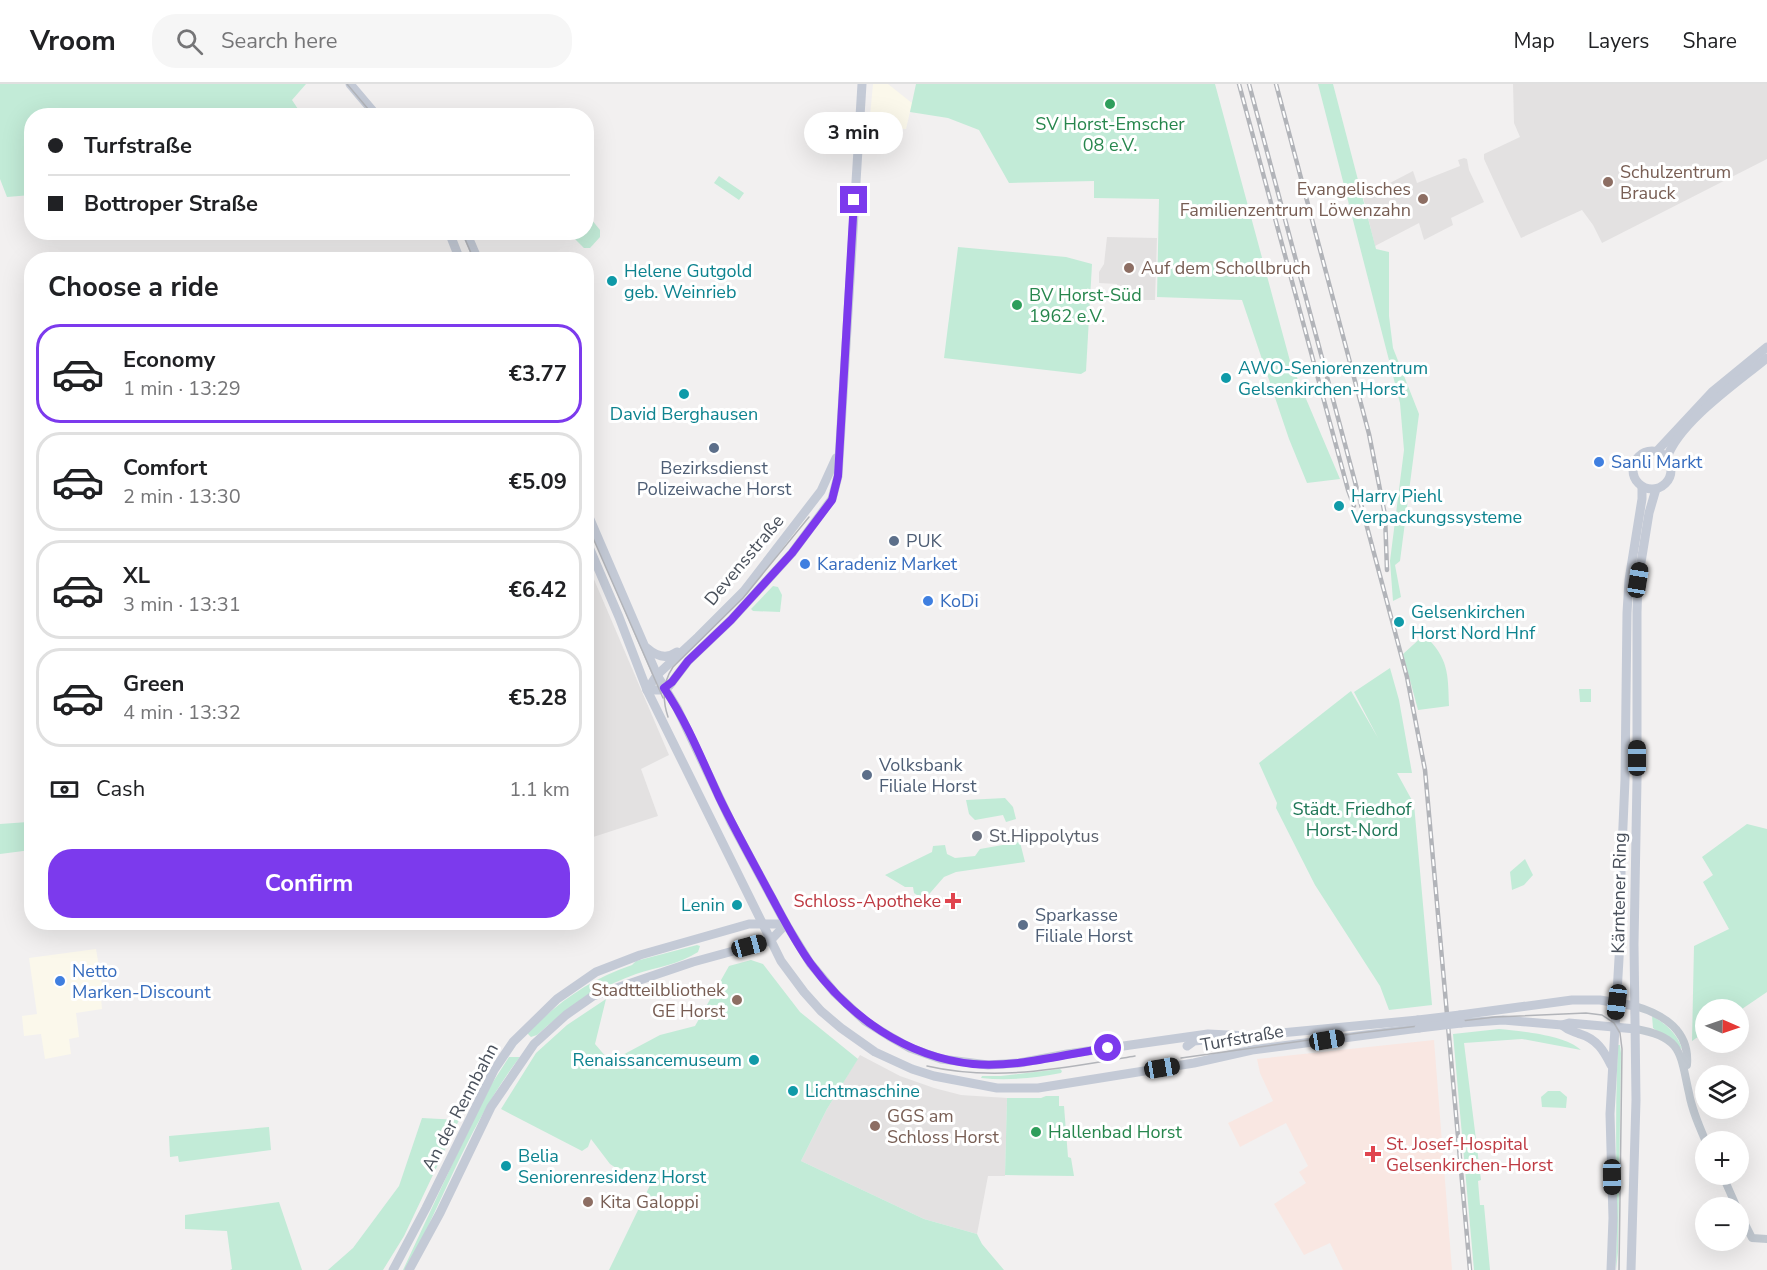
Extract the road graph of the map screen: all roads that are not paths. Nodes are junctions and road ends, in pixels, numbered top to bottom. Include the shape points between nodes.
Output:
1 (350, 84) edge
2 (862, 84) edge
3 (370, 108) edge
4 (1767, 347) edge
5 (1767, 358) edge
6 (1657, 451) junction
7 (838, 454) junction
8 (1667, 458) junction
9 (1642, 487) junction
10 (1656, 489) junction
11 (594, 528) edge
12 (594, 559) edge
13 (698, 637) junction
14 (645, 646) junction
15 (657, 675) junction
16 (664, 688) junction
17 (647, 690) junction
18 (761, 924) junction
19 (786, 924) junction
20 (770, 941) junction
21 (1617, 1002) junction
22 (1635, 1006) junction
23 (1461, 1019) junction
24 (1563, 1025) junction
25 (1615, 1026) junction
26 (1636, 1029) junction
27 (1344, 1033) junction
28 (1229, 1034) junction
29 (1187, 1046) dead end
30 (1612, 1067) junction
31 (1686, 1071) junction
32 (1702, 1131) edge
33 (1749, 1232) edge
34 (1767, 1239) edge
35 (393, 1270) edge
36 (409, 1270) edge
37 (1611, 1270) edge
38 (1631, 1270) edge

1 - 3 main road
2 - 7 main road, Devensstraße
4 - 6 main road via 1712,392
5 - 8 main road via 1701,412
6 - 8 main road
6 - 9 main road via 1646,451 1634,463 1633,476
7 - 13 main road, Devensstraße via 813,502 744,591
7 - 16 main road, Devensstraße via 836,486 824,511 775,573
8 - 10 main road via 1670,476
9 - 10 main road
9 - 21 main road, Kärntener Ring via 1627,613
10 - 22 main road, Kärntener Ring via 1638,580
11 - 14 main road, Turfstraße
12 - 17 main road, Turfstraße
13 - 14 main road, Devensstraße via 669,657 653,654
13 - 15 main road, Devensstraße
14 - 15 main road, Turfstraße
15 - 16 main road, Turfstraße
15 - 17 main road, Devensstraße
16 - 17 main road
16 - 19 main road, Turfstraße
17 - 18 main road, Turfstraße
18 - 19 main road, An der Rennbahn
18 - 20 main road, Turfstraße
18 - 35 main road, An der Rennbahn via 640,955 596,972 556,999 513,1042 494,1070
19 - 20 main road
19 - 28 main road, Turfstraße via 810,963 865,1021 918,1051 941,1059 988,1065 1019,1063 1194,1035
20 - 27 main road, Turfstraße via 821,1011 863,1044 912,1069 975,1085 1038,1088
20 - 36 main road, An der Rennbahn via 593,996 534,1044 491,1107
21 - 22 main road
21 - 23 main road, Turfstraße via 1554,1001
21 - 25 main road, Kärntener Ring
22 - 26 main road, Kärntener Ring
22 - 31 street via 1661,1015 1675,1028 1687,1054
23 - 24 main road, Turfstraße
23 - 27 main road, Turfstraße, bridge
24 - 25 main road, Turfstraße
24 - 30 main road via 1595,1041
25 - 26 main road
25 - 30 main road, Kärntener Ring
26 - 31 street via 1672,1044 1683,1058
26 - 38 main road, Kärntener Ring
27 - 28 main road, Turfstraße
28 - 29 main road
30 - 37 main road, Kärntener Ring
31 - 32 street via 1691,1104
33 - 34 street via 1752,1238

